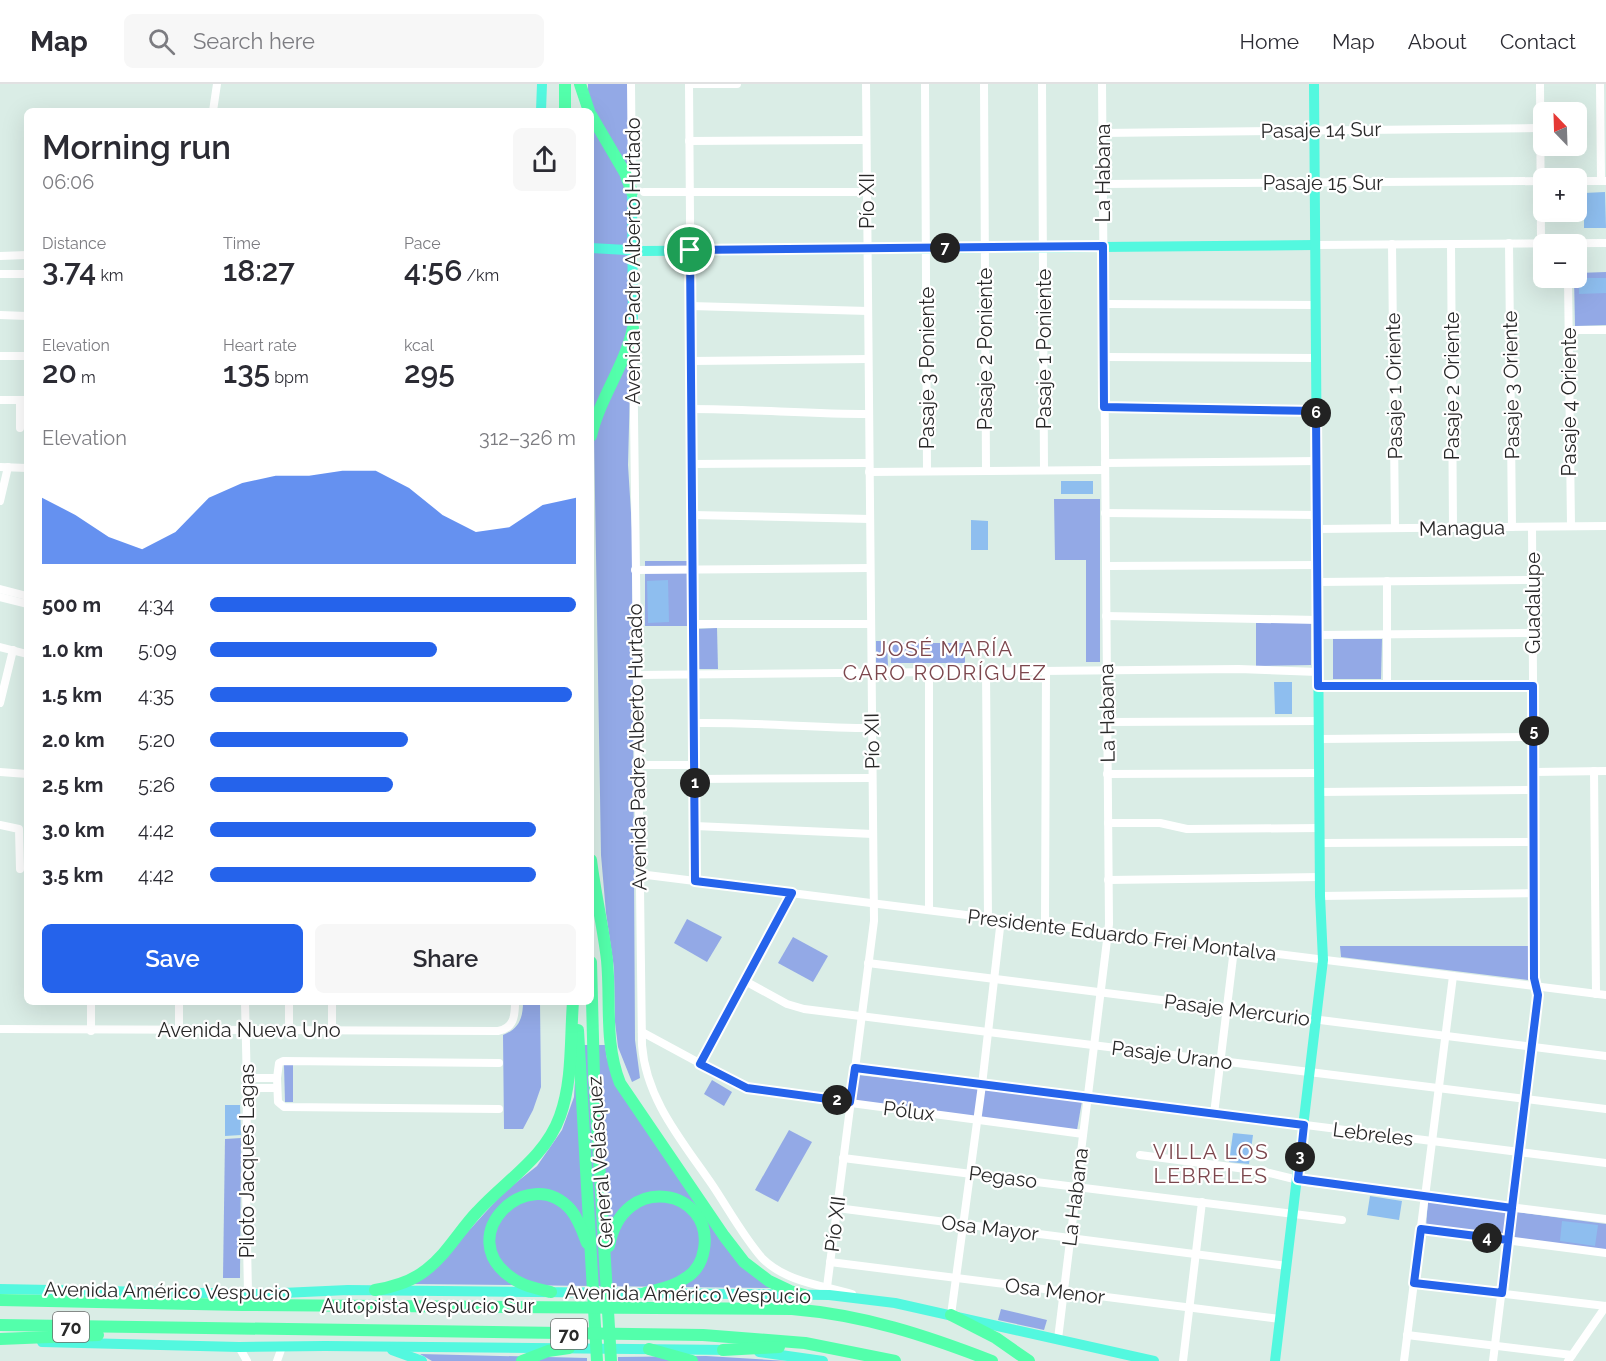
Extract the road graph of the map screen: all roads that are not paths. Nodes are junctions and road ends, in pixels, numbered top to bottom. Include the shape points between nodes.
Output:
1 (216, 84) edge
2 (542, 84) edge
3 (565, 84) edge
4 (580, 84) edge
5 (632, 84) edge
6 (689, 84) edge
7 (737, 84) edge
8 (866, 84) edge
9 (926, 84) edge
10 (984, 84) edge
11 (1042, 84) edge
12 (1102, 84) edge
13 (1314, 84) edge
14 (1540, 84) edge
15 (1600, 84) edge
16 (1540, 102) edge
17 (213, 108) edge
18 (542, 108) edge
19 (565, 108) edge
20 (579, 108) edge
21 (588, 108) edge
22 (594, 120) edge
23 (1533, 128) edge
24 (1314, 131) junction
25 (1102, 133) junction
26 (866, 140) junction
27 (689, 141) junction
28 (1533, 181) edge
29 (1587, 181) edge
30 (1604, 181) edge
31 (1315, 183) junction
32 (1103, 184) junction
33 (638, 192) junction
34 (866, 192) junction
35 (689, 193) junction
36 (1509, 243) junction
37 (1533, 243) edge
38 (1606, 243) edge
39 (1392, 244) junction
40 (1451, 244) junction
41 (1587, 244) edge
42 (1315, 245) junction
43 (1103, 246) junction
44 (1043, 247) junction
45 (594, 248) edge
46 (926, 248) junction
47 (985, 248) junction
48 (633, 249) junction
49 (867, 249) junction
50 (690, 250) junction
51 (24, 255) edge
52 (0, 256) edge
53 (0, 274) edge
54 (24, 274) edge
55 (1569, 288) edge
56 (1104, 304) junction
57 (1316, 305) junction
58 (690, 306) junction
59 (868, 311) junction
60 (0, 315) edge
61 (24, 316) edge
62 (633, 328) junction
63 (1569, 330) junction
64 (1606, 330) edge
65 (0, 356) edge
66 (24, 357) edge
67 (1104, 357) junction
68 (1316, 358) junction
69 (868, 359) junction
70 (691, 361) junction
71 (0, 400) edge
72 (23, 400) edge
73 (1104, 407) junction
74 (691, 409) junction
75 (1316, 411) junction
76 (869, 414) junction
77 (594, 425) edge
78 (20, 428) dead end
79 (1317, 461) junction
80 (692, 464) junction
81 (1105, 466) junction
82 (4, 467) edge
83 (869, 467) junction
84 (24, 468) edge
85 (1044, 470) junction
86 (927, 471) junction
87 (986, 471) junction
88 (1, 490) edge
89 (0, 501) edge
90 (1105, 513) junction
91 (692, 515) junction
92 (1317, 515) junction
93 (870, 519) junction
94 (1570, 526) junction
95 (1606, 526) edge
96 (1512, 527) junction
97 (1533, 527) junction
98 (1395, 528) junction
99 (1453, 528) junction
100 (1317, 529) junction
101 (1318, 565) junction
102 (1106, 566) junction
103 (870, 568) junction
104 (693, 569) junction
105 (636, 570) junction
106 (1533, 580) junction
107 (1387, 581) junction
108 (1318, 582) junction
109 (0, 590) edge
110 (0, 597) edge
111 (24, 600) edge
112 (24, 601) edge
113 (1106, 616) junction
114 (1318, 620) junction
115 (693, 624) junction
116 (871, 624) junction
117 (1533, 633) junction
118 (1318, 634) junction
119 (1387, 634) junction
120 (0, 647) edge
121 (13, 650) junction
122 (24, 653) edge
123 (1046, 670) junction
124 (1107, 670) junction
125 (929, 671) junction
126 (986, 671) junction
127 (872, 672) junction
128 (1318, 672) junction
129 (637, 675) junction
130 (694, 675) junction
131 (1318, 686) junction
132 (1387, 686) junction
133 (1533, 686) junction
134 (0, 703) edge
135 (1319, 721) junction
136 (1107, 722) junction
137 (694, 723) junction
138 (872, 728) junction
139 (1534, 737) junction
140 (1319, 739) junction
141 (638, 765) junction
142 (694, 765) junction
143 (1594, 771) junction
144 (1606, 771) edge
145 (0, 772) edge
146 (1534, 772) junction
147 (1319, 773) junction
148 (24, 774) edge
149 (1107, 774) junction
150 (872, 778) junction
151 (694, 780) junction
152 (1534, 790) junction
153 (1319, 792) junction
154 (1108, 823) junction
155 (0, 825) edge
156 (695, 826) junction
157 (1320, 828) junction
158 (873, 834) junction
159 (1535, 842) junction
160 (1320, 843) junction
161 (20, 869) dead end
162 (639, 874) junction
163 (1320, 878) junction
164 (594, 879) edge
165 (1108, 880) junction
166 (695, 881) junction
167 (792, 893) junction
168 (1535, 893) junction
169 (1320, 896) junction
170 (874, 903) junction
171 (929, 910) junction
172 (988, 918) junction
173 (1001, 919) junction
174 (1045, 925) junction
175 (1108, 933) junction
176 (1234, 948) junction
177 (1323, 960) junction
178 (868, 963) junction
179 (1453, 976) junction
180 (994, 979) junction
181 (746, 981) junction
182 (1536, 987) junction
183 (1100, 993) junction
184 (1596, 994) junction
185 (1606, 995) edge
186 (91, 1005) edge
187 (179, 1005) edge
188 (245, 1005) edge
189 (289, 1005) edge
190 (332, 1005) edge
191 (515, 1005) edge
192 (575, 1005) edge
193 (575, 1005) edge
194 (592, 1005) edge
195 (1227, 1009) junction
196 (861, 1017) junction
197 (1317, 1020) junction
198 (0, 1029) edge
199 (245, 1029) junction
200 (289, 1030) junction
201 (332, 1030) junction
202 (91, 1031) junction
203 (179, 1031) junction
204 (642, 1032) junction
205 (988, 1032) junction
206 (1446, 1036) junction
207 (1094, 1045) junction
208 (1532, 1047) junction
209 (1606, 1056) edge
210 (1220, 1061) junction
211 (499, 1064) dead end
212 (700, 1064) junction
213 (855, 1068) junction
214 (1310, 1072) junction
215 (247, 1078) junction
216 (277, 1078) junction
217 (982, 1085) junction
218 (248, 1088) junction
219 (277, 1088) junction
220 (1439, 1088) junction
221 (1088, 1098) junction
222 (1526, 1099) junction
223 (850, 1102) junction
224 (499, 1109) dead end
225 (1606, 1109) edge
226 (1214, 1114) junction
227 (977, 1120) junction
228 (1304, 1125) junction
229 (1083, 1134) junction
230 (1432, 1141) junction
231 (1519, 1152) junction
232 (1140, 1155) dead end
233 (843, 1158) junction
234 (1606, 1163) edge
235 (970, 1173) junction
236 (1298, 1179) junction
237 (1076, 1186) junction
238 (1425, 1200) junction
239 (1202, 1202) junction
240 (1512, 1208) junction
241 (837, 1209) junction
242 (1293, 1214) junction
243 (1606, 1219) edge
244 (1342, 1220) dead end
245 (964, 1225) junction
246 (1421, 1229) junction
247 (1070, 1238) junction
248 (1508, 1240) junction
249 (1606, 1253) edge
250 (1196, 1254) junction
251 (591, 1257) junction
252 (830, 1262) junction
253 (606, 1265) junction
254 (1287, 1266) junction
255 (957, 1278) junction
256 (1414, 1283) junction
257 (827, 1287) junction
258 (0, 1289) edge
259 (375, 1290) junction
260 (551, 1292) junction
261 (1063, 1292) junction
262 (248, 1293) junction
263 (645, 1293) junction
264 (1502, 1293) junction
265 (804, 1295) junction
266 (870, 1299) junction
267 (0, 1300) edge
268 (1606, 1306) edge
269 (1189, 1308) junction
270 (951, 1315) junction
271 (1280, 1319) junction
272 (0, 1325) edge
273 (142, 1329) junction
274 (1407, 1335) junction
275 (1058, 1339) junction
276 (0, 1340) edge
277 (380, 1346) junction
278 (1495, 1346) junction
279 (239, 1347) junction
280 (282, 1347) junction
281 (569, 1348) junction
282 (649, 1349) junction
283 (723, 1350) junction
284 (856, 1352) junction
285 (1570, 1358) edge
286 (597, 1360) edge
287 (611, 1360) edge
288 (247, 1361) edge
289 (277, 1361) edge
290 (422, 1361) edge
291 (522, 1361) edge
292 (692, 1361) edge
293 (823, 1361) edge
294 (895, 1361) edge
295 (992, 1361) edge
296 (1029, 1361) edge
297 (1154, 1361) edge
298 (1183, 1361) edge
299 (1275, 1361) edge
300 (1404, 1361) edge
301 (1493, 1361) edge

1 - 17 street
2 - 18 main road
3 - 19 highway
4 - 20 highway
4 - 21 highway
5 - 33 street, Avenida Padre Alberto Hurtado
6 - 7 street
6 - 27 street
8 - 26 street, Pío XII
9 - 46 street, Pasaje 3 Poniente
10 - 47 street, Pasaje 2 Poniente
11 - 44 street, Pasaje 1 Poniente
12 - 25 street, La Habana
13 - 24 main road
14 - 16 street
15 - 30 street
22 - 33 highway
23 - 24 street, Pasaje 14 Sur
24 - 25 street, Pasaje 14 Sur
24 - 31 main road
25 - 32 street, La Habana
26 - 27 street
26 - 34 street, Pío XII
27 - 35 street
28 - 31 street, Pasaje 15 Sur
29 - 30 street
31 - 32 street, Pasaje 15 Sur
31 - 42 main road
32 - 43 street, La Habana
33 - 35 street
33 - 48 main road, Avenida Padre Alberto Hurtado
34 - 35 street
34 - 49 street, Pío XII
35 - 50 street
36 - 37 street
36 - 40 street
36 - 96 street, Pasaje 3 Oriente
38 - 41 street
39 - 40 street
39 - 42 street
39 - 98 street, Pasaje 1 Oriente
40 - 99 street, Pasaje 2 Oriente
42 - 43 main road
42 - 57 main road
43 - 44 main road
43 - 56 street, La Habana
44 - 47 main road
44 - 85 street, Pasaje 1 Poniente
45 - 48 main road
46 - 47 main road
46 - 49 main road
46 - 86 street, Pasaje 3 Poniente
47 - 87 street, Pasaje 2 Poniente
48 - 50 main road
48 - 62 main road, Avenida Padre Alberto Hurtado
49 - 50 main road
49 - 59 street, Pío XII
50 - 58 street
51 - 52 street
53 - 54 street
55 - 63 street, Pasaje 4 Oriente
56 - 57 street
56 - 67 street, La Habana
57 - 68 main road
58 - 59 street
58 - 70 street
59 - 69 street, Pío XII
60 - 61 street
62 - 77 highway
62 - 105 street, Avenida Padre Alberto Hurtado
63 - 64 street
63 - 94 street, Pasaje 4 Oriente
65 - 66 street
67 - 68 street
67 - 73 street, La Habana
68 - 75 main road
69 - 70 street
69 - 76 street, Pío XII
70 - 74 street
71 - 72 street
72 - 78 street
73 - 75 street
73 - 81 street, La Habana
74 - 76 street
74 - 80 street
75 - 79 main road
76 - 83 street, Pío XII
79 - 81 street
79 - 92 main road
80 - 83 street
80 - 91 street
81 - 85 street
81 - 90 street, La Habana
82 - 84 street
82 - 88 street
83 - 86 street
83 - 93 street, Pío XII
85 - 87 street
86 - 87 street
88 - 89 street
90 - 92 street
90 - 102 street, La Habana
91 - 93 street
91 - 104 street
92 - 100 main road
93 - 103 street, Pío XII
94 - 95 street, Managua
94 - 97 street, Managua
96 - 97 street, Managua
96 - 99 street, Managua
97 - 106 street, Guadalupe
98 - 99 street, Managua
98 - 100 street, Managua
100 - 101 main road
101 - 102 street
101 - 108 main road
102 - 113 street, La Habana
103 - 104 street
103 - 116 street, Pío XII
104 - 105 street
104 - 115 street
105 - 129 street, Avenida Padre Alberto Hurtado
106 - 107 street
106 - 117 street, Guadalupe
107 - 108 street
107 - 119 street
108 - 114 main road
109 - 111 street
110 - 112 street
113 - 114 street
113 - 124 street, La Habana
114 - 118 main road
115 - 116 street
115 - 130 street
116 - 127 street, Pío XII
117 - 119 street
117 - 133 street, Guadalupe
118 - 119 street
118 - 128 main road
119 - 132 street
120 - 121 street
121 - 122 street
121 - 134 street
123 - 124 street
123 - 126 street
123 - 174 street
124 - 128 street
124 - 136 street, La Habana
125 - 126 street
125 - 127 street
125 - 171 street
126 - 172 street
127 - 130 street
127 - 138 street, Pío XII
128 - 131 main road
129 - 130 street
129 - 141 street, Avenida Padre Alberto Hurtado
130 - 137 street
131 - 132 street
131 - 135 main road
132 - 133 street
133 - 139 street, Guadalupe
135 - 136 street
135 - 140 main road
136 - 149 street, La Habana
137 - 138 street
137 - 142 street
138 - 150 street, Pío XII
139 - 140 street
139 - 146 street, Guadalupe
140 - 147 main road
141 - 142 street
141 - 162 street, Avenida Padre Alberto Hurtado
142 - 151 street
143 - 144 street
143 - 146 street
143 - 184 street
145 - 148 street
146 - 152 street, Guadalupe
147 - 149 street
147 - 153 main road
149 - 154 street, La Habana
150 - 151 street
150 - 158 street, Pío XII
151 - 156 street
152 - 153 street
152 - 159 street, Guadalupe
153 - 157 main road
154 - 157 street via 1160,823 1187,829
154 - 165 street, La Habana
155 - 161 street via 19,829
156 - 158 street
156 - 166 street
157 - 160 main road
158 - 170 street, Pío XII
159 - 160 street
159 - 168 street, Guadalupe
160 - 163 main road
162 - 166 street, Presidente Eduardo Frei Montalva
162 - 204 street, Avenida Padre Alberto Hurtado
163 - 165 street
163 - 169 main road
164 - 265 highway via 607,960 609,1045 620,1083 744,1262 769,1281
165 - 175 street, La Habana
166 - 167 street, Presidente Eduardo Frei Montalva
167 - 170 street, Presidente Eduardo Frei Montalva
167 - 181 street
168 - 169 street
168 - 182 street, Guadalupe
169 - 177 main road
170 - 171 street, Presidente Eduardo Frei Montalva
170 - 178 street, Pío XII
171 - 172 street, Presidente Eduardo Frei Montalva
172 - 173 street, Presidente Eduardo Frei Montalva
173 - 174 street, Presidente Eduardo Frei Montalva
173 - 180 street
174 - 175 street, Presidente Eduardo Frei Montalva
175 - 176 street, Presidente Eduardo Frei Montalva
175 - 183 street, La Habana
176 - 177 street, Presidente Eduardo Frei Montalva
176 - 195 street
177 - 179 street, Presidente Eduardo Frei Montalva
177 - 197 main road
178 - 180 street, Pasaje Mercurio
178 - 196 street, Pío XII
179 - 182 street, Presidente Eduardo Frei Montalva
179 - 206 street
180 - 183 street, Pasaje Mercurio
180 - 205 street
181 - 196 street, Pasaje Urano via 796,1008
181 - 212 street
182 - 184 street, Presidente Eduardo Frei Montalva
182 - 208 street, Guadalupe
183 - 195 street, Pasaje Mercurio
183 - 207 street, La Habana
184 - 185 street, Presidente Eduardo Frei Montalva
186 - 202 street
187 - 203 street
188 - 199 street, Piloto Jacques Lagas
189 - 200 street
190 - 201 street
191 - 201 street, Avenida Nueva Uno via 513,1022 498,1031
192 - 251 highway, General Velásquez
193 - 259 highway via 567,1091 560,1118 547,1142 530,1163 484,1204 430,1266 409,1281
194 - 253 highway, General Velásquez
195 - 197 street, Pasaje Mercurio
195 - 210 street
196 - 205 street, Pasaje Urano
196 - 213 street, Pío XII
197 - 206 street, Pasaje Mercurio
197 - 214 main road
198 - 202 street, Avenida Nueva Uno
199 - 200 street, Avenida Nueva Uno
199 - 203 street, Avenida Nueva Uno
199 - 215 street, Piloto Jacques Lagas
200 - 201 street, Avenida Nueva Uno
202 - 203 street, Avenida Nueva Uno
204 - 212 street, Pólux
204 - 257 street, Avenida Padre Alberto Hurtado via 645,1067 658,1104 758,1253 788,1277
205 - 207 street, Pasaje Urano
205 - 217 street
206 - 208 street, Pasaje Mercurio
206 - 220 street
207 - 210 street, Pasaje Urano
207 - 221 street, La Habana
208 - 209 street, Pasaje Mercurio
208 - 222 street, Guadalupe
210 - 214 street, Pasaje Urano
210 - 226 street
211 - 216 street via 283,1061 279,1063
212 - 223 street, Pólux via 747,1088
213 - 217 street, Lebreles
213 - 223 street, Pío XII
214 - 220 street, Pasaje Urano
214 - 228 main road
215 - 216 street
215 - 218 street, Piloto Jacques Lagas
216 - 219 street
217 - 221 street, Lebreles
217 - 227 street
218 - 219 street
218 - 262 street, Piloto Jacques Lagas
219 - 224 street via 278,1102 284,1107
220 - 222 street, Pasaje Urano
220 - 230 street
221 - 226 street, Lebreles
221 - 229 street, La Habana
222 - 225 street, Pasaje Urano
222 - 231 street, Guadalupe
223 - 227 street, Pólux
223 - 233 street, Pío XII
226 - 228 street, Lebreles
227 - 229 street, Pólux
227 - 235 street
228 - 230 street, Lebreles
228 - 236 main road
229 - 237 street, La Habana
230 - 231 street, Lebreles
230 - 238 street
231 - 234 street, Lebreles
231 - 240 street, Guadalupe
232 - 236 street
233 - 235 street, Pegaso
233 - 241 street, Pío XII
235 - 237 street, Pegaso
235 - 245 street
236 - 238 street
236 - 242 main road
237 - 239 street, Pegaso
237 - 247 street, La Habana
238 - 240 street
238 - 246 street
239 - 242 street, Pegaso
239 - 250 street
240 - 243 street
240 - 248 street, Guadalupe
241 - 245 street, Osa Mayor
241 - 252 street, Pío XII
242 - 244 street, Pegaso
242 - 254 main road
245 - 247 street, Osa Mayor
245 - 255 street
246 - 248 street
246 - 256 street
247 - 250 street, Osa Mayor
247 - 261 street, La Habana
248 - 249 street
248 - 264 street, Guadalupe
250 - 254 street, Osa Mayor
250 - 269 street
251 - 260 highway via 576,1218 558,1200 529,1195 502,1208 490,1234 494,1258 515,1280
251 - 286 highway, General Velásquez
252 - 255 street, Osa Menor
252 - 257 street, Pío XII
253 - 263 highway via 616,1223 632,1204 662,1197 686,1205 703,1228 700,1261 694,1272 681,1281
253 - 287 highway, General Velásquez
254 - 271 main road
255 - 261 street, Osa Menor
255 - 270 street
256 - 264 street
256 - 274 street
257 - 266 street, Avenida Padre Alberto Hurtado
258 - 262 main road, Avenida Américo Vespucio
259 - 260 main road, Avenida Américo Vespucio
259 - 262 main road, Avenida Américo Vespucio
260 - 263 main road, Avenida Américo Vespucio
261 - 269 street, Osa Menor
261 - 275 street, La Habana
263 - 265 main road, Avenida Américo Vespucio
264 - 268 street
264 - 278 street, Guadalupe
265 - 266 main road, Avenida Américo Vespucio
266 - 270 main road, Avenida Américo Vespucio
267 - 295 highway, Autopista Vespucio Sur / 70 via 792,1309 882,1323
268 - 285 street
269 - 271 street, Osa Menor
269 - 298 street
270 - 275 main road, Avenida Américo Vespucio
270 - 296 highway via 996,1338
271 - 299 main road
272 - 273 highway, Autopista Vespucio Sur / 70
273 - 276 highway
273 - 284 highway, Autopista Vespucio Sur / 70 via 703,1335 786,1340
274 - 278 street
274 - 300 street
275 - 297 main road, Avenida Américo Vespucio
276 - 279 main road
277 - 280 main road
277 - 281 main road
277 - 290 main road
278 - 285 street
278 - 301 street, Guadalupe
279 - 280 main road
279 - 288 street
280 - 289 street
281 - 282 main road
281 - 291 highway
282 - 283 main road
282 - 292 highway
283 - 284 highway via 769,1347
283 - 293 main road
284 - 294 highway, Autopista Vespucio Sur / 70

